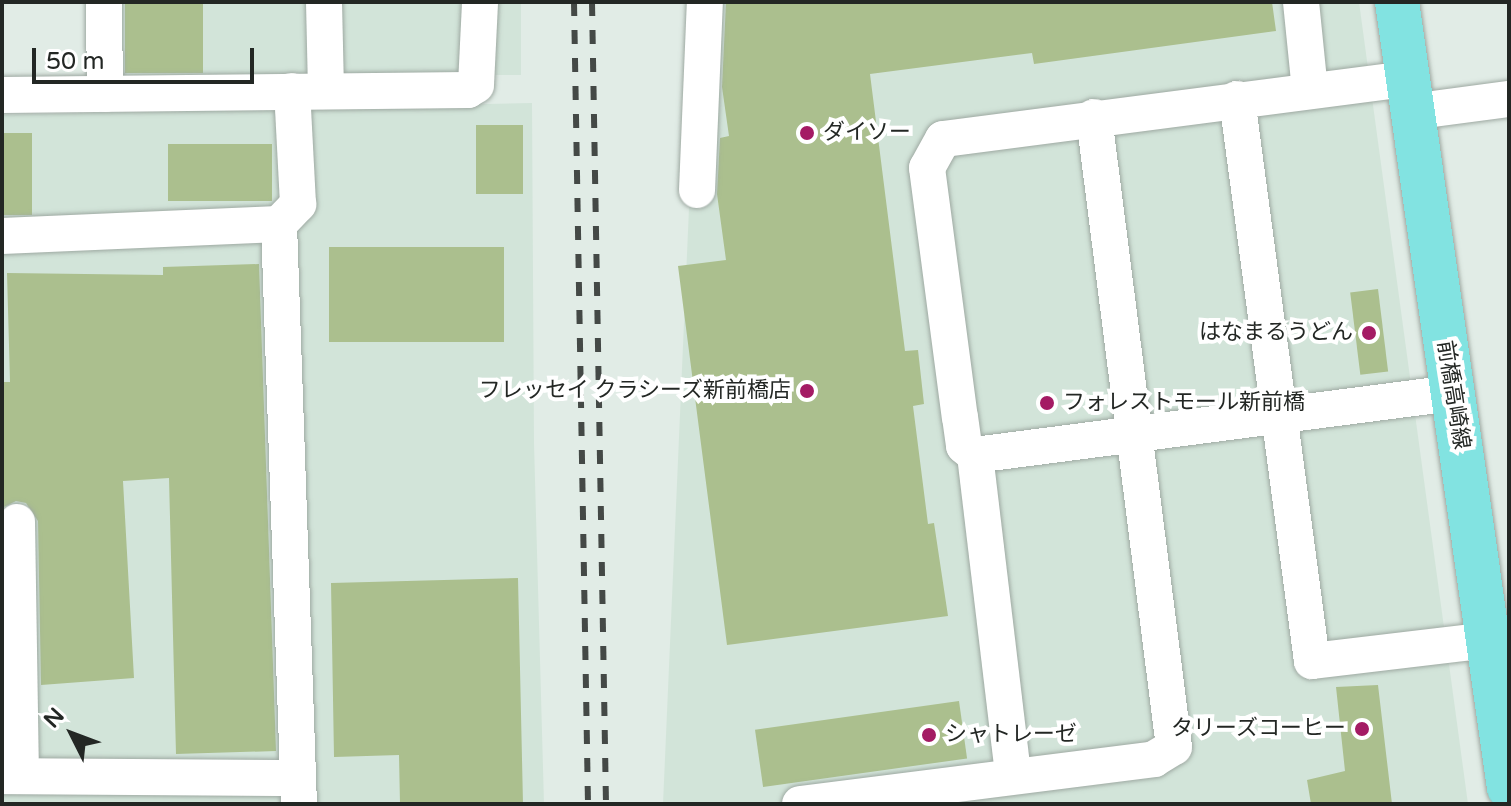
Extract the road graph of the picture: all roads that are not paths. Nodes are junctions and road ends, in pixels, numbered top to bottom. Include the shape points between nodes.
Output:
1 (104, 2) edge
2 (324, 2) edge
3 (480, 2) edge
4 (705, 2) edge
5 (1301, 2) edge
6 (1397, 2) edge
7 (1310, 90) junction
8 (309, 91) junction
9 (105, 94) junction
10 (2, 95) edge
11 (1409, 96) junction
12 (1237, 99) junction
13 (1509, 99) edge
14 (1094, 117) junction
15 (697, 190) dead end
16 (279, 224) junction
17 (2, 236) edge
18 (1452, 393) junction
19 (1278, 417) junction
20 (1134, 435) junction
21 (975, 455) junction
22 (17, 522) dead end
23 (1496, 588) edge
24 (1489, 640) junction
25 (12, 776) edge
26 (1013, 776) junction
27 (1509, 788) edge
28 (298, 791) edge
29 (911, 797) edge
30 (843, 801) edge
31 (800, 804) edge

1 - 9 street
2 - 8 street
3 - 8 street via 476,85 468,90
4 - 15 street
5 - 7 street
6 - 11 main road, 前橋高崎線
7 - 11 street
7 - 12 street
8 - 9 street
8 - 16 street via 298,204
9 - 10 street
11 - 13 street
11 - 18 main road, 前橋高崎線
12 - 14 street
12 - 19 street
14 - 20 street
14 - 21 street via 951,136 936,145 929,159 964,446
16 - 17 street
16 - 28 street
18 - 19 street
18 - 23 main road, 前橋高崎線
19 - 20 street
19 - 24 street via 1312,661
20 - 21 street
20 - 26 street via 1174,747 1154,759
21 - 26 street
22 - 25 street
23 - 24 main road, 前橋高崎線
24 - 27 main road, 前橋高崎線
25 - 28 street
26 - 29 street
29 - 30 street
30 - 31 street

